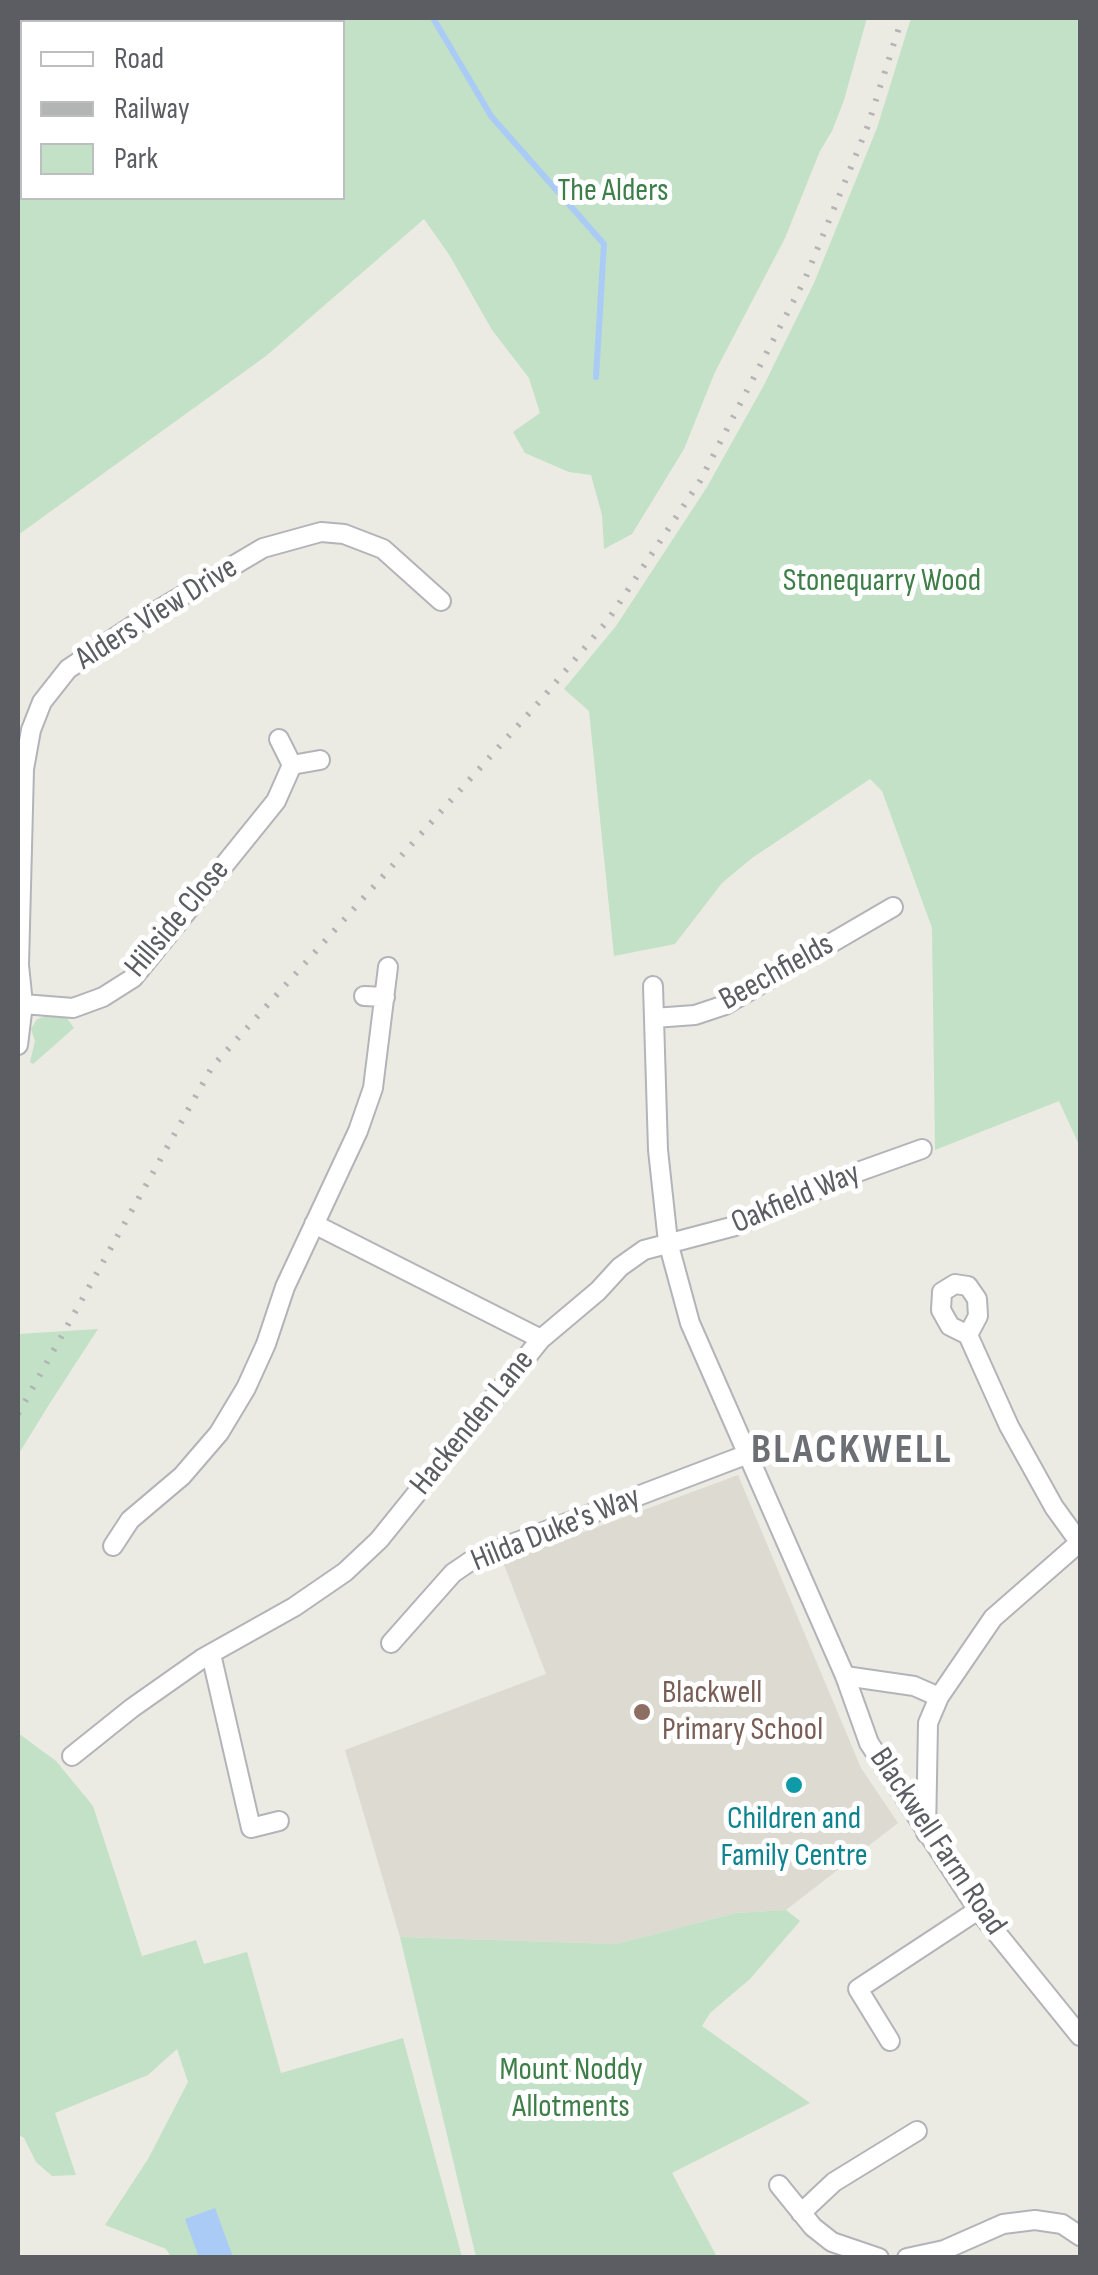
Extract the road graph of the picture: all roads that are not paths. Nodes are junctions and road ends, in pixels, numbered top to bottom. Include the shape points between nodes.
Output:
1 (416, 606) dead end
2 (279, 740) dead end
3 (320, 760) dead end
4 (292, 766) junction
5 (893, 908) dead end
6 (388, 966) dead end
7 (653, 986) dead end
8 (364, 996) dead end
9 (384, 996) junction
10 (22, 1004) junction
11 (654, 1018) junction
12 (18, 1045) edge
13 (922, 1149) dead end
14 (314, 1224) junction
15 (668, 1242) junction
16 (968, 1335) dead end
17 (541, 1338) junction
18 (748, 1454) junction
19 (1080, 1542) edge
20 (113, 1546) dead end
21 (390, 1644) dead end
22 (211, 1654) junction
23 (844, 1676) junction
24 (940, 1698) junction
25 (72, 1756) dead end
26 (279, 1822) dead end
27 (926, 1833) junction
28 (978, 1910) junction
29 (1080, 2036) edge
30 (890, 2041) dead end
31 (917, 2130) dead end
32 (779, 2186) dead end
33 (801, 2212) junction
34 (1080, 2236) edge
35 (944, 2254) edge
36 (879, 2258) edge
37 (907, 2258) edge

1 - 10 street, Alders View Drive via 435,595 384,549 321,532 263,548 68,669 42,702 24,769
2 - 4 street
3 - 4 street
4 - 10 street, Hillside Close via 276,801 133,978 72,1008
5 - 11 street, Beechfields via 725,1004
6 - 9 street
7 - 11 street
8 - 9 street
9 - 14 street via 374,1088
10 - 12 street, Alders View Drive
11 - 15 street
13 - 15 street, Oakfield Way via 734,1226
14 - 17 street
14 - 20 street via 253,1374 219,1433 130,1520
15 - 17 street, Hackenden Lane via 620,1266
15 - 18 street, Blackwell Farm Road via 690,1323
16 - 19 street via 1009,1426
17 - 22 street, Hackenden Lane via 379,1540 332,1581
18 - 21 street, Hilda Duke's Way via 475,1558 453,1573
18 - 23 street, Blackwell Farm Road
19 - 24 street via 993,1618
22 - 25 street, Hackenden Lane
22 - 26 street via 251,1828
23 - 24 street via 914,1686
23 - 27 street, Blackwell Farm Road via 869,1743
24 - 27 street via 928,1723
27 - 28 street, Blackwell Farm Road
28 - 29 street, Blackwell Farm Road
28 - 30 street via 858,1990
31 - 33 street via 834,2182
32 - 33 street
33 - 36 street via 832,2242
34 - 35 street via 1062,2224 1004,2224
35 - 37 street

